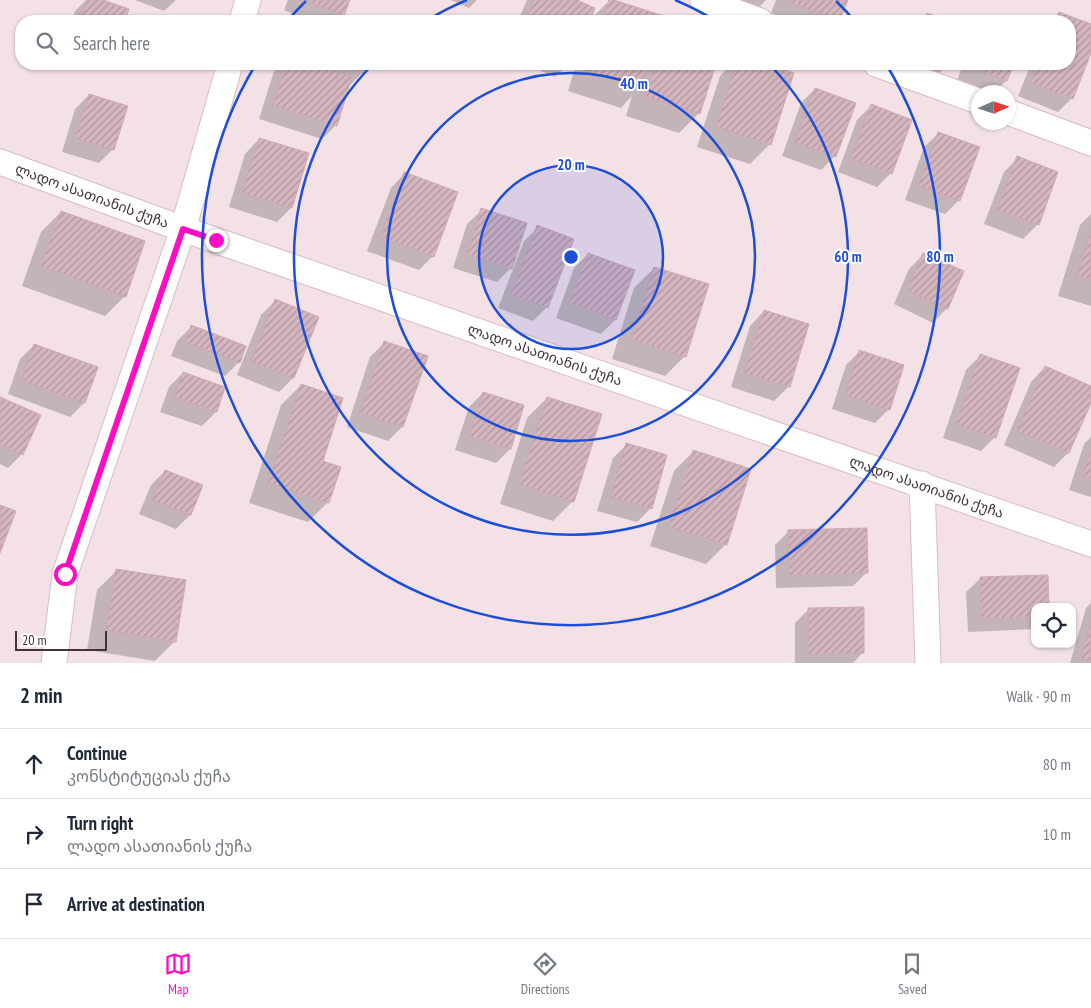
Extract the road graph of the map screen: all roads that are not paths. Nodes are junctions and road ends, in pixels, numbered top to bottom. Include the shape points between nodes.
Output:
1 (248, 0) edge
2 (703, 0) edge
3 (244, 15) edge
4 (744, 15) edge
5 (228, 70) edge
6 (893, 70) edge
7 (971, 98) edge
8 (1016, 115) edge
9 (1091, 143) edge
10 (0, 162) edge
11 (183, 229) junction
12 (922, 484) junction
13 (1091, 544) edge
14 (54, 663) edge
15 (928, 663) edge

1 - 3 street
2 - 4 street
5 - 11 street
6 - 7 street
8 - 9 street
10 - 11 street, ლადო ასათიანის ქუჩა
11 - 12 street, ლადო ასათიანის ქუჩა
11 - 14 street via 65,574
12 - 13 street, ლადო ასათიანის ქუჩა
12 - 15 street

